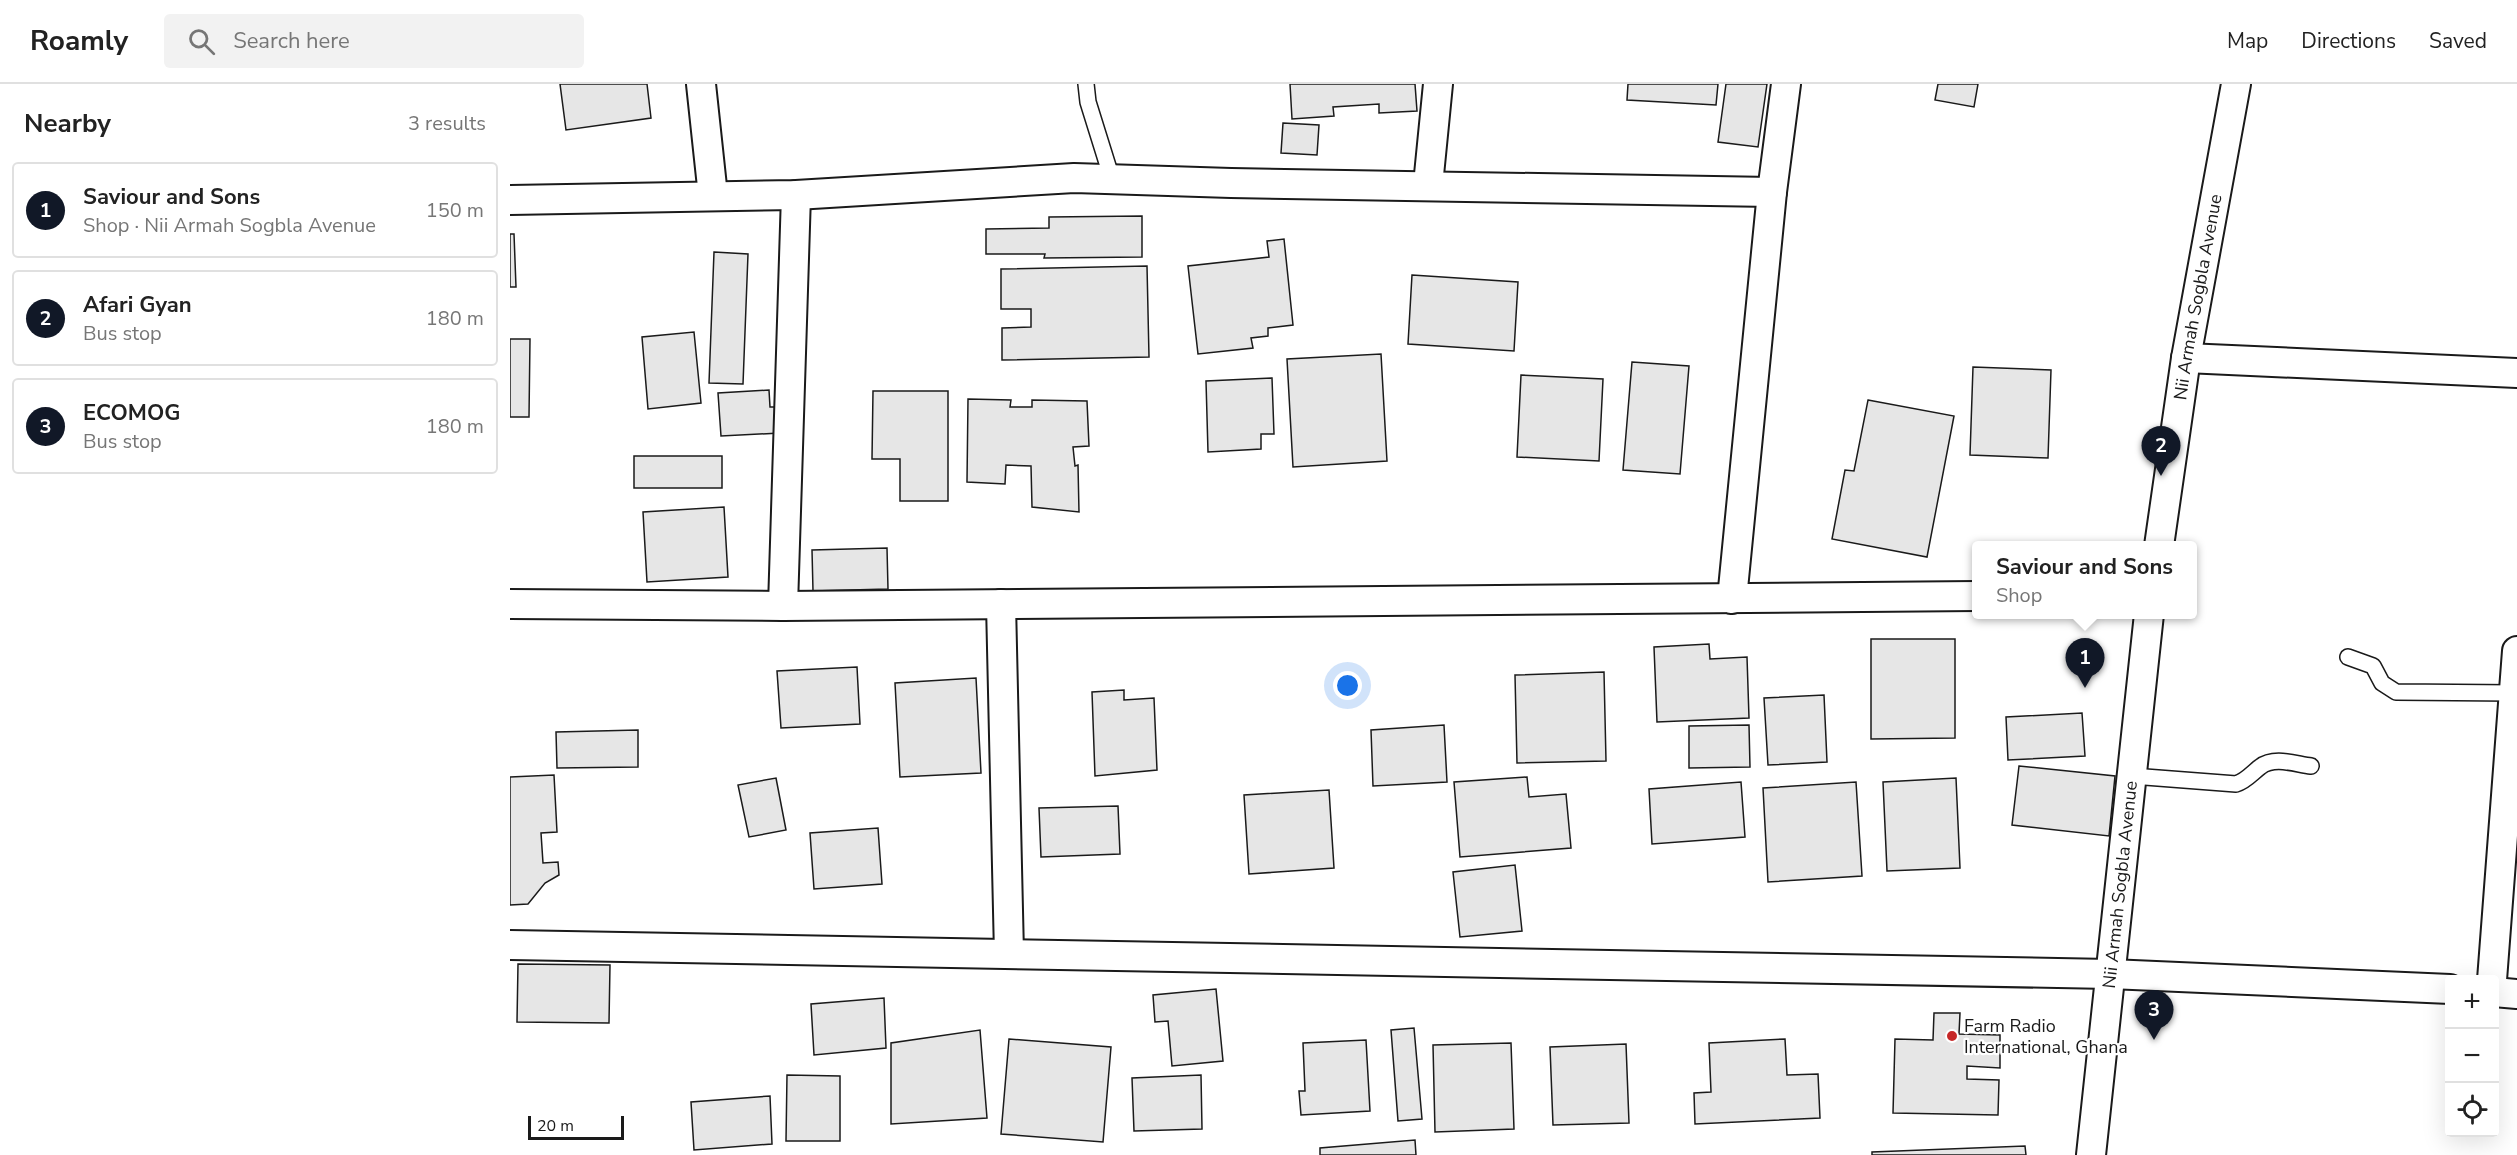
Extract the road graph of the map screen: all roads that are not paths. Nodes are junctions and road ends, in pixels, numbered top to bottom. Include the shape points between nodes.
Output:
1 (701, 84) edge
2 (1086, 84) edge
3 (1438, 84) edge
4 (1786, 84) edge
5 (2236, 84) edge
6 (1112, 179) junction
7 (1428, 185) junction
8 (1773, 192) junction
9 (796, 195) junction
10 (713, 196) junction
11 (510, 200) edge
12 (2186, 358) junction
13 (2517, 373) edge
14 (2160, 541) edge
15 (1972, 596) edge
16 (1732, 599) junction
17 (510, 604) edge
18 (1001, 604) junction
19 (783, 606) junction
20 (2149, 619) edge
21 (2517, 651) edge
22 (2517, 656) edge
23 (2348, 657) dead end
24 (2514, 693) junction
25 (2311, 766) dead end
26 (2132, 776) junction
27 (510, 945) edge
28 (1009, 954) junction
29 (2110, 974) junction
30 (2492, 975) edge
31 (2445, 989) edge
32 (2499, 992) edge
33 (2517, 994) edge
34 (2091, 1155) edge

1 - 10 street
2 - 6 lane
3 - 7 street
4 - 8 street
5 - 12 street, Nii Armah Sogbla Avenue
6 - 7 street
6 - 9 street
7 - 8 street
8 - 16 street
9 - 10 street
9 - 19 street
10 - 11 street
12 - 13 street
12 - 14 street, Nii Armah Sogbla Avenue
15 - 16 street
16 - 18 street
17 - 19 street
18 - 19 street
18 - 28 street
20 - 26 street, Nii Armah Sogbla Avenue
21 - 22 street
22 - 24 street
23 - 24 lane via 2373,666 2382,683 2396,692
24 - 30 street
25 - 26 lane via 2268,762 2236,784
26 - 29 street, Nii Armah Sogbla Avenue
27 - 28 street
28 - 29 street
29 - 31 street
29 - 34 street, Nii Armah Sogbla Avenue
32 - 33 street

